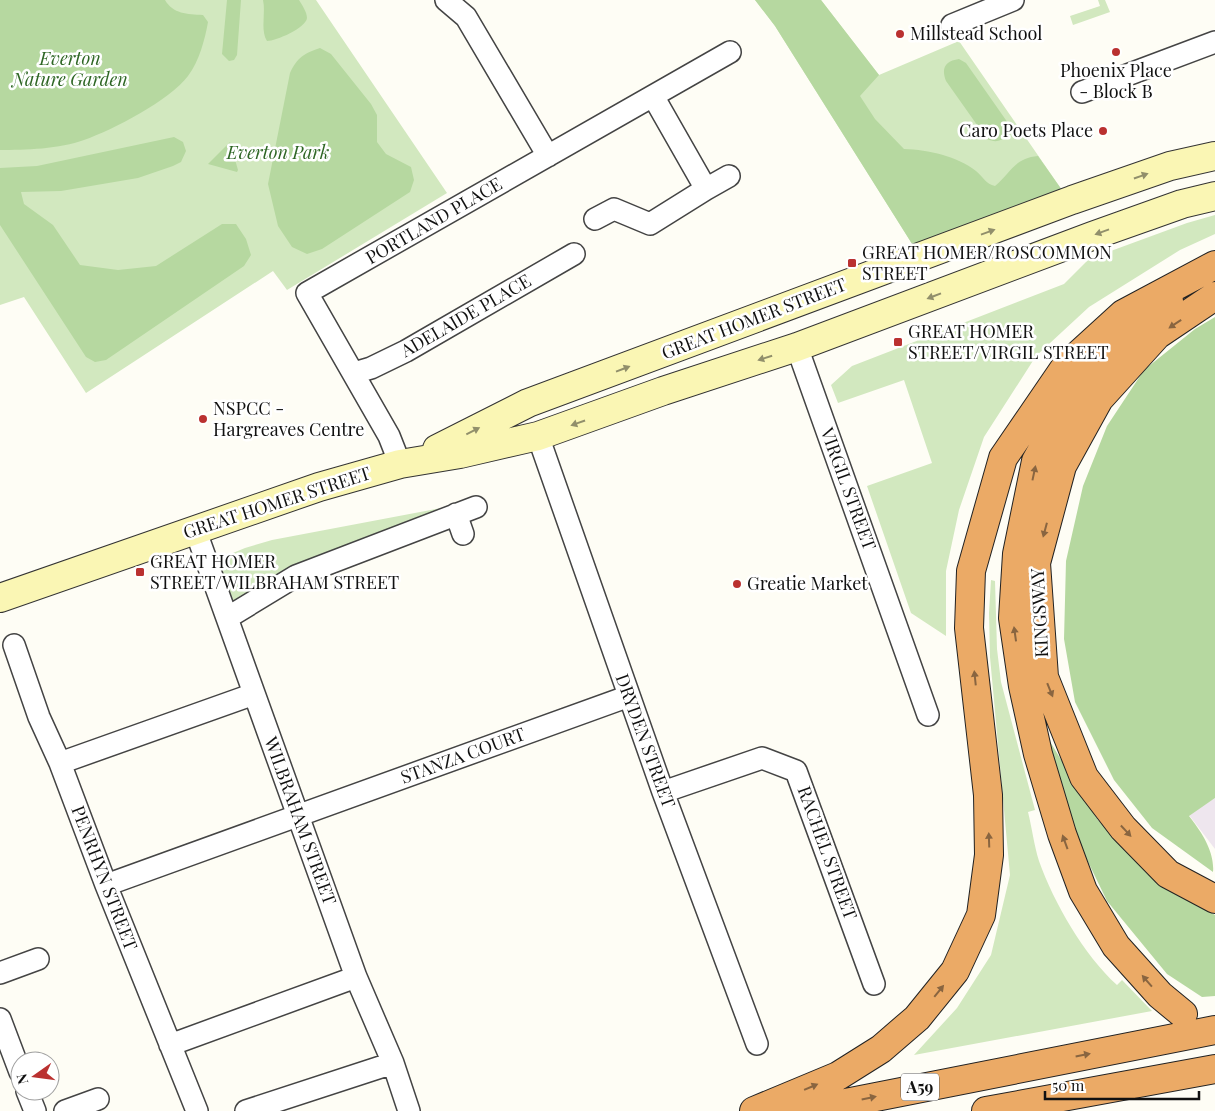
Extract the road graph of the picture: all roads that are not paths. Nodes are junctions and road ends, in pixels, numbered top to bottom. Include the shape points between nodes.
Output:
1 (446, 0) edge
2 (1013, 0) edge
3 (952, 25) dead end
4 (1215, 42) edge
5 (730, 52) dead end
6 (1082, 92) dead end
7 (653, 96) junction
8 (548, 156) junction
9 (1215, 156) edge
10 (729, 176) dead end
11 (706, 189) junction
12 (1215, 196) edge
13 (594, 219) dead end
14 (574, 254) dead end
15 (1209, 267) edge
16 (1215, 296) edge
17 (797, 347) junction
18 (354, 373) junction
19 (538, 436) junction
20 (407, 462) junction
21 (476, 507) dead end
22 (195, 529) junction
23 (0, 598) edge
24 (227, 618) junction
25 (14, 645) dead end
26 (254, 694) junction
27 (629, 696) junction
28 (928, 715) dead end
29 (60, 763) junction
30 (663, 792) junction
31 (298, 817) junction
32 (106, 885) junction
33 (1215, 899) edge
34 (38, 959) dead end
35 (0, 973) edge
36 (356, 977) junction
37 (874, 984) dead end
38 (1183, 1014) dead end
39 (0, 1019) edge
40 (1215, 1030) edge
41 (757, 1044) dead end
42 (170, 1045) junction
43 (12, 1051) edge
44 (393, 1063) junction
45 (1215, 1069) edge
46 (98, 1099) dead end
47 (65, 1111) edge
48 (197, 1111) edge
49 (246, 1111) edge
50 (409, 1111) edge
51 (754, 1111) edge
52 (804, 1111) edge
53 (986, 1111) edge

1 - 8 street via 466,17
2 - 3 street
4 - 6 street
5 - 7 street, PORTLAND PLACE
7 - 8 street, PORTLAND PLACE
7 - 11 street
8 - 18 street, PORTLAND PLACE via 307,293
20 -> 9 street, GREAT HOMER STREET via 528,403 1072,200 1170,166
10 - 11 street
11 - 13 street via 650,224 614,209
12 -> 17 street, GREAT HOMER STREET via 1182,204 1092,236
14 - 18 street, ADELAIDE PLACE via 406,351
38 -> 15 highway via 1160,995 1116,946 1083,892 1038,754 1013,618 1017,554 1036,461 1081,380
51 -> 15 highway via 838,1076 881,1049 917,1018 955,971 981,915 989,855 988,794 969,628 971,571 1003,458 1066,366 1123,314
16 -> 33 highway, KINGSWAY via 1157,335 1099,399 1062,466 1036,563 1044,677 1084,777 1123,828 1168,874
17 -> 19 street, GREAT HOMER STREET
17 - 28 street, VIRGIL STREET
18 - 20 street, PORTLAND PLACE
19 - 20 street, GREAT HOMER STREET
19 - 27 street, DRYDEN STREET
20 - 22 street, GREAT HOMER STREET via 319,487
21 - 24 street via 459,524 296,576
22 - 23 street, GREAT HOMER STREET
22 - 24 street, WILBRAHAM STREET
24 - 26 street, WILBRAHAM STREET
25 - 29 street, PENRHYN STREET via 38,717
26 - 29 street
26 - 31 street, WILBRAHAM STREET
27 - 30 street, DRYDEN STREET
27 - 31 street, STANZA COURT
29 - 32 street, PENRHYN STREET
30 - 37 street, RACHEL STREET via 762,758 796,771
30 - 41 street, DRYDEN STREET
31 - 32 street, STANZA COURT
31 - 36 street, WILBRAHAM STREET
32 - 42 street, PENRHYN STREET
34 - 35 street
36 - 42 street
36 - 44 street, WILBRAHAM STREET
39 - 43 street
52 -> 40 highway, A59
42 - 48 street, PENRHYN STREET
44 - 49 street
44 - 50 street, WILBRAHAM STREET
45 - 53 highway
46 - 47 street

